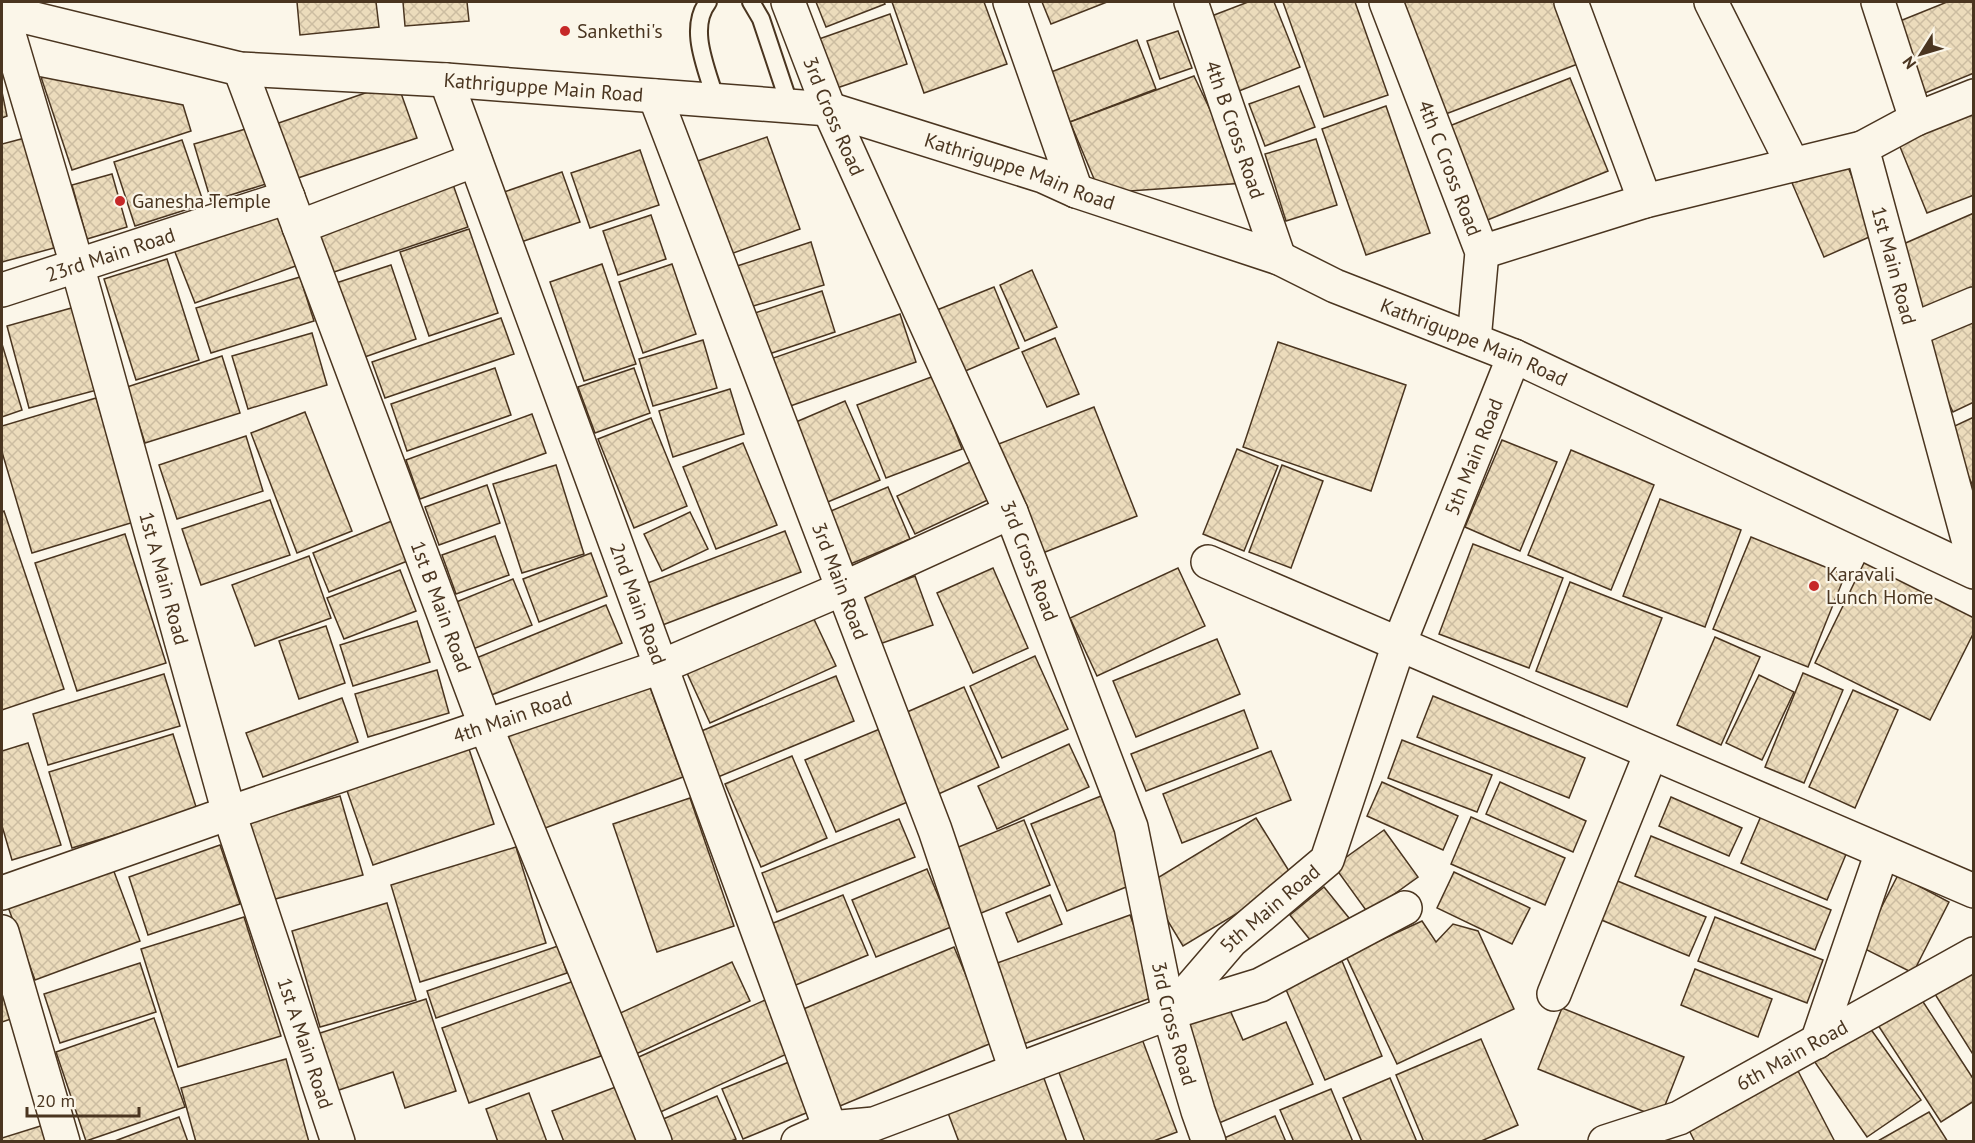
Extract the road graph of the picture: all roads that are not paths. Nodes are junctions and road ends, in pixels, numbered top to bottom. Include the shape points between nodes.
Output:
1 (708, 2) edge
2 (751, 2) edge
3 (788, 2) edge
4 (1010, 2) edge
5 (1191, 2) edge
6 (1386, 2) edge
7 (1571, 2) edge
8 (1711, 2) edge
9 (1878, 2) edge
10 (2, 11) edge
11 (240, 69) junction
12 (446, 80) junction
13 (656, 96) junction
14 (1974, 96) edge
15 (716, 101) junction
16 (790, 106) junction
17 (829, 110) junction
18 (1916, 119) junction
19 (1862, 148) junction
20 (475, 160) junction
21 (1793, 165) junction
22 (1076, 191) junction
23 (1645, 201) junction
24 (293, 212) junction
25 (1482, 252) junction
26 (1279, 258) junction
27 (77, 265) junction
28 (2, 290) edge
29 (1974, 304) edge
30 (1912, 330) junction
31 (1474, 340) junction
32 (1514, 356) junction
33 (1011, 512) junction
34 (1974, 561) edge
35 (1208, 562) dead end
36 (1974, 572) edge
37 (842, 589) junction
38 (1399, 644) junction
39 (660, 667) junction
40 (486, 727) junction
41 (1651, 753) junction
42 (229, 813) junction
43 (1882, 852) junction
44 (1974, 891) edge
45 (2, 894) edge
46 (1406, 908) dead end
47 (2, 932) edge
48 (1974, 954) edge
49 (1554, 994) dead end
50 (1169, 1014) junction
51 (1817, 1042) junction
52 (1016, 1070) junction
53 (830, 1128) junction
54 (63, 1142) edge
55 (338, 1142) edge
56 (654, 1142) edge
57 (798, 1142) edge
58 (1209, 1142) edge
59 (1605, 1142) edge

1 - 15 lane via 701,10 698,36
2 - 16 lane via 761,19
3 - 17 street, 3rd Cross Road
4 - 22 street
5 - 26 street, 4th B Cross Road
6 - 25 street, 4th C Cross Road
7 - 23 street
8 - 21 street
9 - 18 street
10 - 11 street, Kathriguppe Main Road
10 - 27 street, 1st A Main Road
11 - 12 street, Kathriguppe Main Road
11 - 24 street, 1st B Main Road
12 - 13 street, Kathriguppe Main Road
12 - 20 street, 2nd Main Road
13 - 15 street, Kathriguppe Main Road
13 - 37 street, 3rd Main Road
14 - 18 street
15 - 16 street, Kathriguppe Main Road
16 - 17 street, Kathriguppe Main Road
17 - 22 street, Kathriguppe Main Road via 1043,176
17 - 33 street, 3rd Cross Road
18 - 19 street
19 - 21 street
19 - 30 street, 1st Main Road
20 - 24 street, 23rd Main Road
20 - 39 street, 2nd Main Road
21 - 23 street
22 - 26 street, Kathriguppe Main Road
23 - 25 street
24 - 27 street, 23rd Main Road
24 - 40 street, 1st B Main Road
25 - 31 street, 4th C Cross Road
26 - 31 street, Kathriguppe Main Road via 1335,286
27 - 28 street, 23rd Main Road
27 - 42 street, 1st A Main Road
29 - 30 street
30 - 34 street, 1st Main Road
31 - 32 street, Kathriguppe Main Road
32 - 36 street, Kathriguppe Main Road
32 - 38 street, 5th Main Road
33 - 37 street, 4th Main Road
33 - 50 street, 3rd Cross Road via 1131,827
35 - 38 street
37 - 39 street, 4th Main Road
37 - 52 street, 3rd Main Road via 935,830
38 - 41 street
38 - 50 street, 5th Main Road via 1327,860 1231,941
39 - 40 street, 4th Main Road
39 - 53 street, 2nd Main Road
40 - 42 street, 4th Main Road
40 - 56 street, 1st B Main Road
41 - 43 street
41 - 49 street
42 - 45 street, 4th Main Road
42 - 55 street, 1st A Main Road
43 - 44 street
43 - 51 street
46 - 50 street via 1260,985
47 - 54 street
48 - 51 street, 6th Main Road
50 - 52 street, 5th Main Road
50 - 58 street, 3rd Cross Road
51 - 59 street, 6th Main Road via 1679,1118
52 - 53 street, 5th Main Road via 874,1124
53 - 57 street, 5th Main Road

